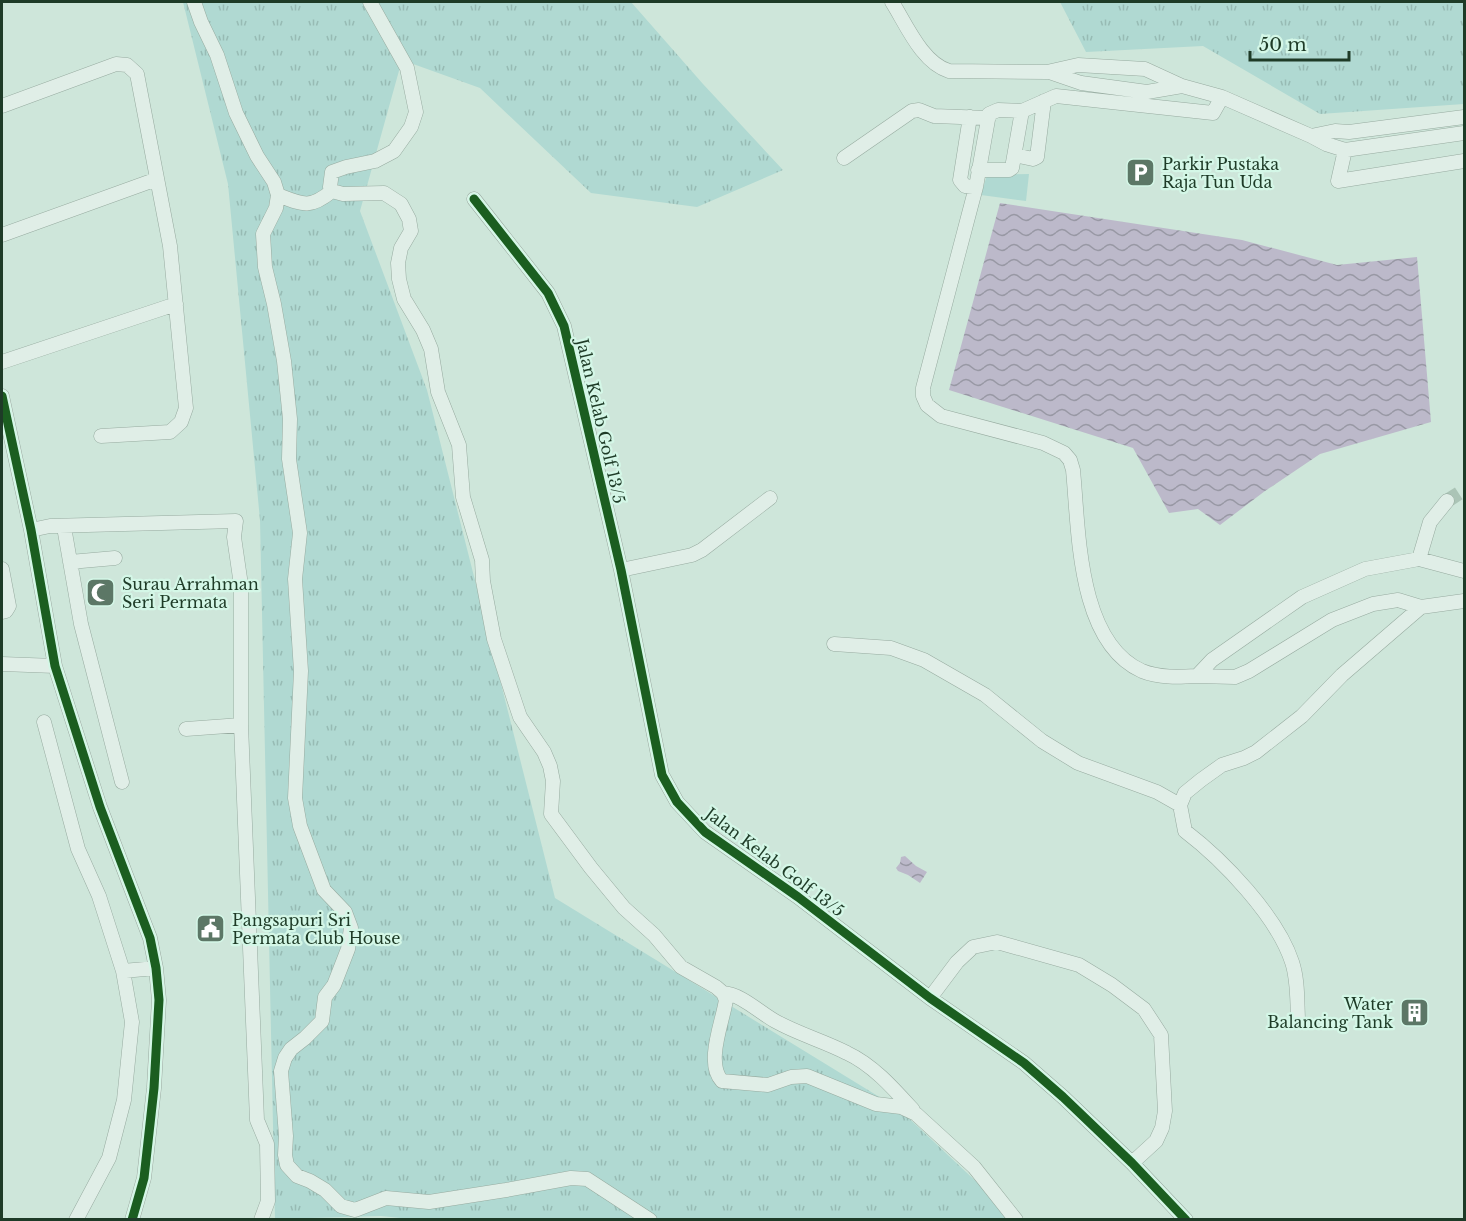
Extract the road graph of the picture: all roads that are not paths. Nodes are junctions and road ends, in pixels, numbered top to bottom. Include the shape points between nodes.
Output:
1 (194, 2) edge
2 (370, 2) edge
3 (892, 2) edge
4 (1047, 72) junction
5 (1182, 86) junction
6 (1222, 97) junction
7 (1044, 100) junction
8 (2, 106) edge
9 (1022, 111) junction
10 (970, 117) junction
11 (1464, 117) edge
12 (987, 118) junction
13 (1464, 133) edge
14 (1311, 136) junction
15 (1345, 150) junction
16 (1015, 155) junction
17 (844, 158) dead end
18 (1464, 161) edge
19 (978, 170) junction
20 (157, 179) junction
21 (976, 187) junction
22 (332, 191) junction
23 (278, 195) junction
24 (474, 199) dead end
25 (2, 235) edge
26 (176, 304) junction
27 (2, 362) edge
28 (2, 396) edge
29 (101, 436) dead end
30 (770, 498) dead end
31 (1447, 501) tunnel mouth
32 (64, 527) junction
33 (31, 530) junction
34 (115, 558) dead end
35 (1419, 559) junction
36 (70, 562) junction
37 (2, 569) edge
38 (621, 570) junction
39 (1464, 571) edge
40 (1464, 601) edge
41 (1421, 606) junction
42 (5, 609) edge
43 (834, 644) dead end
44 (7, 664) edge
45 (55, 666) junction
46 (1197, 675) junction
47 (44, 722) dead end
48 (241, 725) junction
49 (186, 729) dead end
50 (122, 782) dead end
51 (1180, 805) junction
52 (156, 968) junction
53 (123, 971) junction
54 (723, 993) junction
55 (930, 998) junction
56 (1298, 1018) dead end
57 (916, 1114) junction
58 (1132, 1163) junction
59 (76, 1220) edge
60 (132, 1220) edge
61 (261, 1220) edge
62 (650, 1220) edge
63 (1016, 1220) edge
64 (1186, 1220) edge

1 - 23 street via 236,113
2 - 22 street via 407,68 416,111 411,127 394,150 375,161 332,172
3 - 4 street via 938,68
4 - 5 street via 1082,83 1147,92
4 - 5 street via 1078,65 1145,69
5 - 6 street
6 - 7 street via 1212,116 1056,96
6 - 14 street
7 - 9 street
7 - 16 street via 1037,157
8 - 20 street via 116,64 127,65 137,74
9 - 12 street via 998,110
9 - 16 street
10 - 12 street
10 - 17 street via 912,111
10 - 21 street via 960,180 965,186
11 - 14 street
12 - 19 street
13 - 15 street
14 - 15 street
15 - 18 street via 1338,184
16 - 19 street via 1009,170
19 - 21 street
20 - 25 street
20 - 26 street
21 - 46 street via 923,388 927,405 941,416 1044,443 1064,453 1073,470 1089,601 1108,640 1127,662 1143,672 1174,678
22 - 23 street via 318,203 302,205
22 - 54 street via 384,193 401,204 409,219 411,231 401,248 399,279 404,299 431,349 438,392 459,445 463,497 482,560 494,639 520,717 550,766 551,814 624,908 681,967
23 - 62 street via 263,234 284,361 290,419 289,459 300,533 295,579 301,671 295,798 300,826 324,890 345,912 351,928 348,949 325,997 322,1021 291,1048 281,1071 287,1165 297,1176 325,1190 341,1206 355,1210 386,1198 429,1202 572,1178 587,1179
24 - 38 street, Jalan Kelab Golf 13/5 via 548,293 564,326
26 - 27 street
26 - 29 street via 186,408 181,422 170,432
28 - 33 street
30 - 38 street via 692,555
31 - 35 street via 1430,522
32 - 33 street
32 - 36 street
32 - 48 street via 236,521 234,537 241,585
33 - 45 street
34 - 36 street
35 - 39 street
35 - 46 street via 1365,569 1318,588 1212,660
36 - 50 street via 81,624
37 - 42 street
38 - 55 street, Jalan Kelab Golf 13/5 via 662,775 677,802 705,831
40 - 41 street
41 - 46 street via 1398,600 1373,604 1332,620 1235,677
41 - 51 street via 1302,716 1256,752 1215,770 1185,793
43 - 51 street via 891,648 924,660 985,695 1042,741 1078,763 1157,792
44 - 45 street
45 - 52 street via 100,807 150,938
47 - 53 street via 78,849 99,896
48 - 49 street
48 - 61 street via 257,1120 267,1144 268,1201
51 - 56 street via 1185,831 1208,849 1264,910 1280,937 1292,962
52 - 53 street
52 - 60 street via 159,1000 154,1088 144,1178
53 - 59 street via 132,1022 124,1100 109,1158
54 - 57 street via 862,1061
54 - 57 street via 726,1000 713,1062 722,1081 768,1085 807,1076 876,1104 901,1107
55 - 58 street, Jalan Kelab Golf 13/5 via 1024,1063
55 - 58 street via 973,947 997,942 1079,965 1144,1009 1161,1035 1165,1111 1156,1141
57 - 63 street via 974,1167
58 - 64 street, Jalan Kelab Golf 13/5

